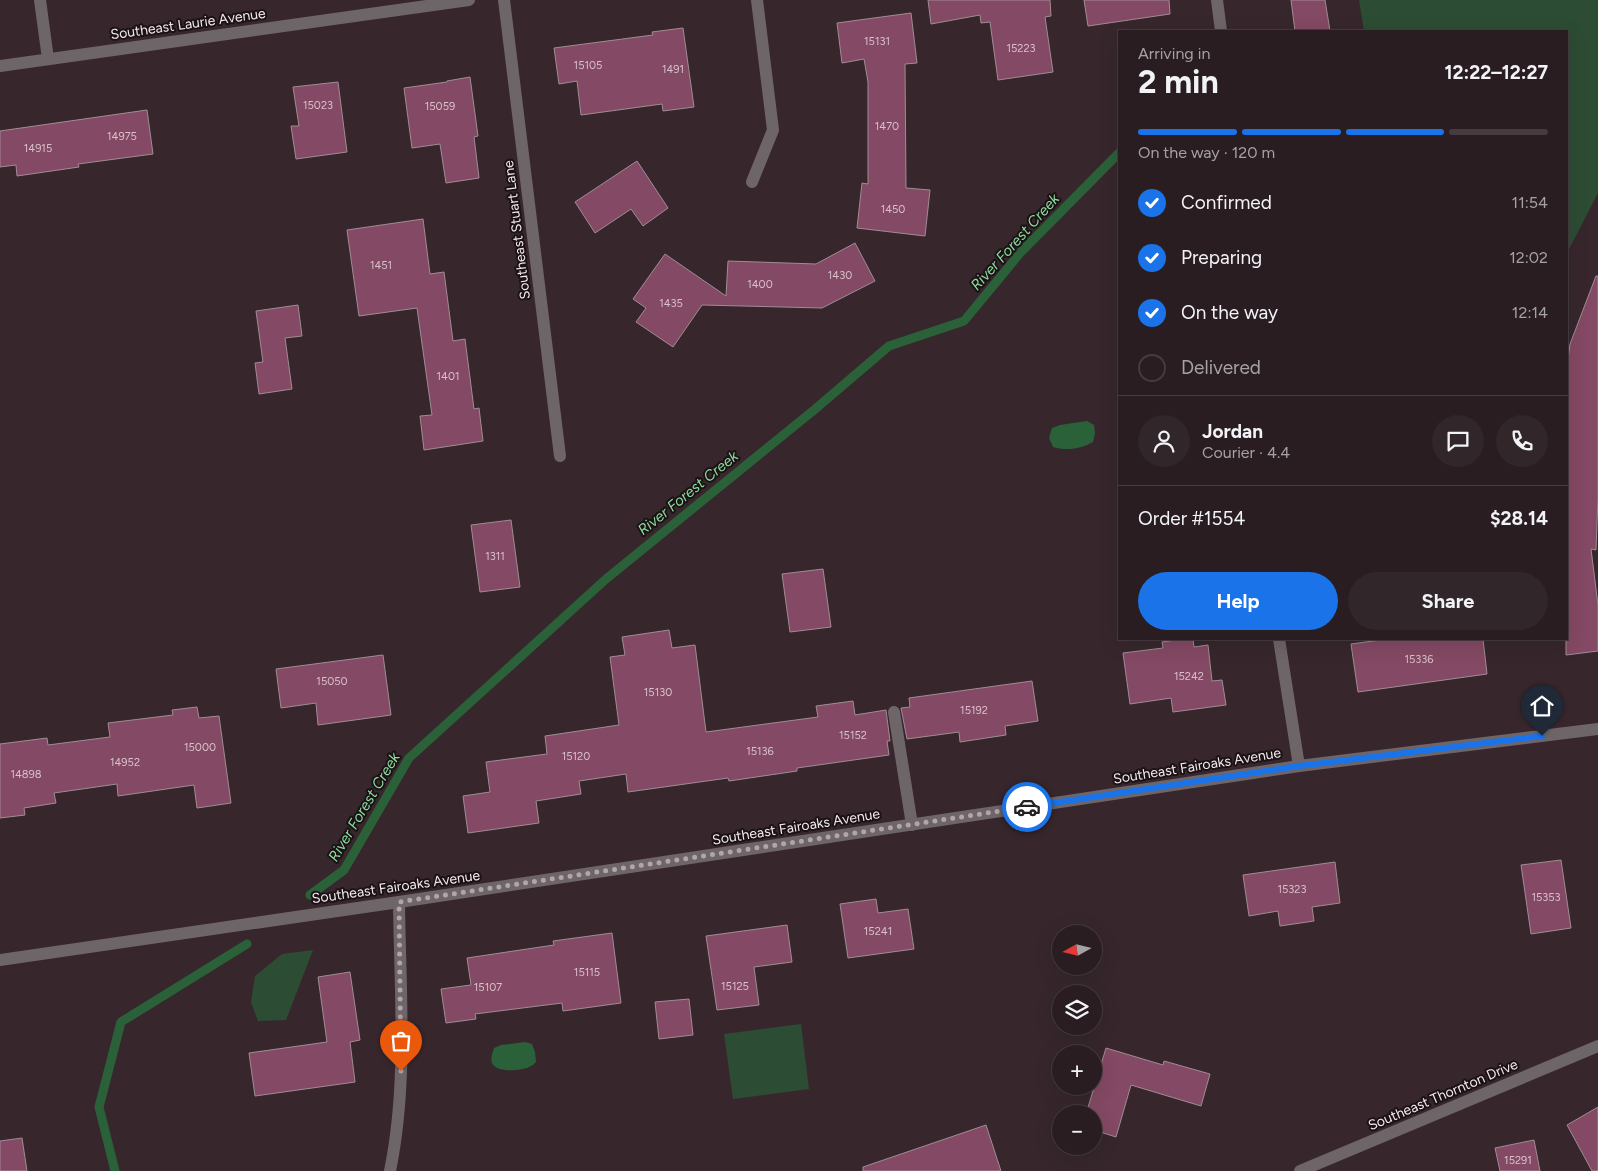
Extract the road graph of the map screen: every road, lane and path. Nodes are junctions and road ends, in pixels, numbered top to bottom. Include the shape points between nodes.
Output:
1 (40, 0) edge
2 (469, 0) edge
3 (504, 0) edge
4 (757, 0) edge
5 (1217, 0) edge
6 (1221, 30) edge
7 (48, 59) junction
8 (0, 66) edge
9 (752, 182) dead end
10 (560, 456) dead end
11 (1280, 640) edge
12 (894, 712) dead end
13 (1598, 728) edge
14 (1299, 766) junction
15 (912, 825) junction
16 (399, 902) junction
17 (0, 960) edge
18 (1598, 1046) edge
19 (390, 1171) edge
20 (1300, 1171) edge

1 - 7 street
2 - 7 street, Southeast Laurie Avenue
3 - 10 street, Southeast Stuart Lane
4 - 9 street via 773,130
5 - 6 street
7 - 8 street, Southeast Laurie Avenue
11 - 14 street
12 - 15 street
13 - 14 street, Southeast Fairoaks Avenue
14 - 15 street, Southeast Fairoaks Avenue
15 - 16 street, Southeast Fairoaks Avenue
16 - 17 street, Southeast Fairoaks Avenue
16 - 19 street via 401,1071 396,1140
18 - 20 street, Southeast Thornton Drive

